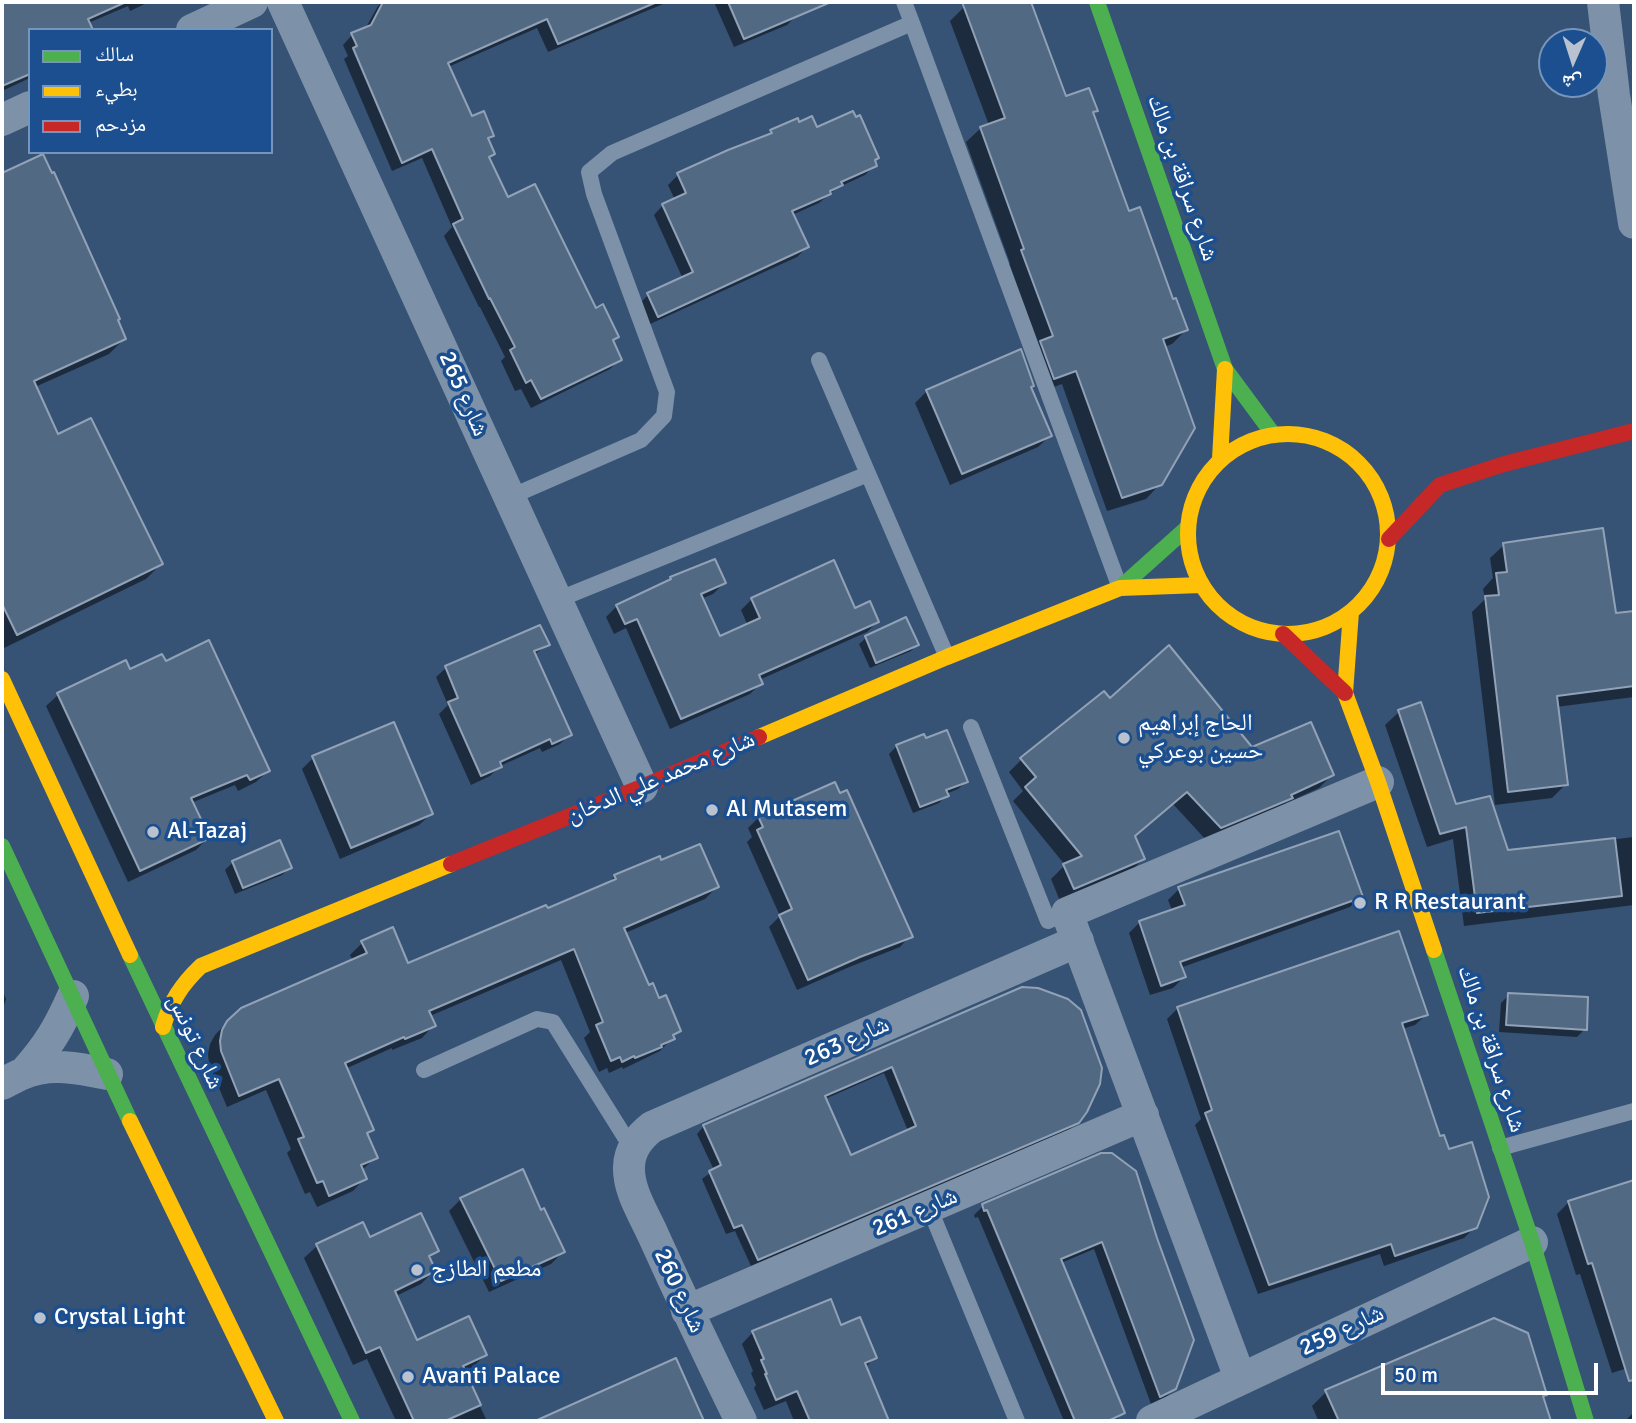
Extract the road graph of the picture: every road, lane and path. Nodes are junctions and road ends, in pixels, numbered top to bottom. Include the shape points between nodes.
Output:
1 (252, 2) edge
2 (283, 2) edge
3 (904, 2) edge
4 (1097, 2) edge
5 (1603, 2) edge
6 (912, 23) junction
7 (196, 28) edge
8 (1624, 94) edge
9 (28, 108) edge
10 (2, 120) edge
11 (1634, 223) edge
12 (819, 360) dead end
13 (1225, 369) junction
14 (1634, 431) edge
15 (1273, 434) junction
16 (1220, 460) junction
17 (1366, 471) junction
18 (868, 474) junction
19 (1391, 476) dead end
20 (510, 497) junction
21 (1187, 528) junction
22 (1389, 539) junction
23 (1201, 584) junction
24 (1119, 589) junction
25 (557, 600) junction
26 (1351, 612) junction
27 (1283, 634) junction
28 (947, 657) junction
29 (2, 680) edge
30 (1345, 694) junction
31 (971, 727) dead end
32 (1378, 782) junction
33 (642, 788) junction
34 (2, 846) edge
35 (1072, 927) junction
36 (133, 962) junction
37 (149, 964) dead end
38 (175, 966) dead end
39 (201, 966) junction
40 (72, 996) junction
41 (163, 1027) junction
42 (425, 1070) dead end
43 (107, 1074) junction
44 (13, 1078) edge
45 (1634, 1111) edge
46 (1143, 1115) junction
47 (1500, 1148) junction
48 (631, 1154) junction
49 (929, 1207) junction
50 (1532, 1242) junction
51 (687, 1311) junction
52 (1240, 1378) junction
53 (262, 1393) junction
54 (265, 1421) edge
55 (276, 1421) edge
56 (352, 1421) edge
57 (741, 1421) edge
58 (1017, 1421) edge
59 (1152, 1421) edge
60 (1586, 1421) edge

1 - 7 street
2 - 20 street, شارع 265
3 - 6 lane
4 - 13 street, شارع سراقة بن مالك
5 - 8 street
6 - 20 lane via 612,153 589,172 667,392 664,416 641,440
6 - 24 lane
8 - 11 street
9 - 10 street
12 - 18 lane
13 - 15 street, شارع سراقة بن مالك
13 - 16 street, شارع سراقة بن مالك
14 - 22 street via 1434,484
15 - 16 street via 1253,439
15 - 17 street via 1313,436 1332,443
16 - 21 street via 1197,491
17 - 19 street
17 - 22 street via 1384,501
18 - 25 lane
18 - 28 lane
20 - 25 street, شارع 265
21 - 23 street via 1188,548
21 - 24 street, شارع محمد علي الدخان
22 - 26 street via 1380,577
23 - 24 street, شارع محمد علي الدخان
23 - 27 street via 1227,614 1254,628
24 - 28 street, شارع محمد علي الدخان
25 - 33 street, شارع 265
26 - 27 street via 1323,628
26 - 30 street, شارع سراقة بن مالك
27 - 30 street, شارع سراقة بن مالك
28 - 33 street, شارع محمد علي الدخان
29 - 36 street, شارع تونس
30 - 32 street, شارع سراقة بن مالك
31 - 35 lane via 1048,921
32 - 35 street, شارع 263
32 - 47 street, شارع سراقة بن مالك
33 - 39 street, شارع محمد علي الدخان
34 - 40 street
35 - 46 street
35 - 48 street, شارع 263 via 652,1128
36 - 37 street
36 - 41 street, شارع تونس
38 - 39 street, شارع محمد علي الدخان
39 - 41 street, شارع محمد علي الدخان via 176,993
40 - 43 street
40 - 44 street via 45,1050
41 - 56 street, شارع تونس
42 - 48 lane via 537,1019 553,1022
43 - 44 street via 52,1068
43 - 53 street
45 - 47 lane
46 - 49 street, شارع 261
46 - 52 street
47 - 50 street, شارع سراقة بن مالك
48 - 51 street, شارع 260 via 634,1192
49 - 51 street, شارع 261
49 - 58 lane
50 - 52 street, شارع 259
50 - 60 street, شارع سراقة بن مالك
51 - 57 street, شارع 260
52 - 59 street, شارع 259
53 - 54 lane
53 - 55 street

